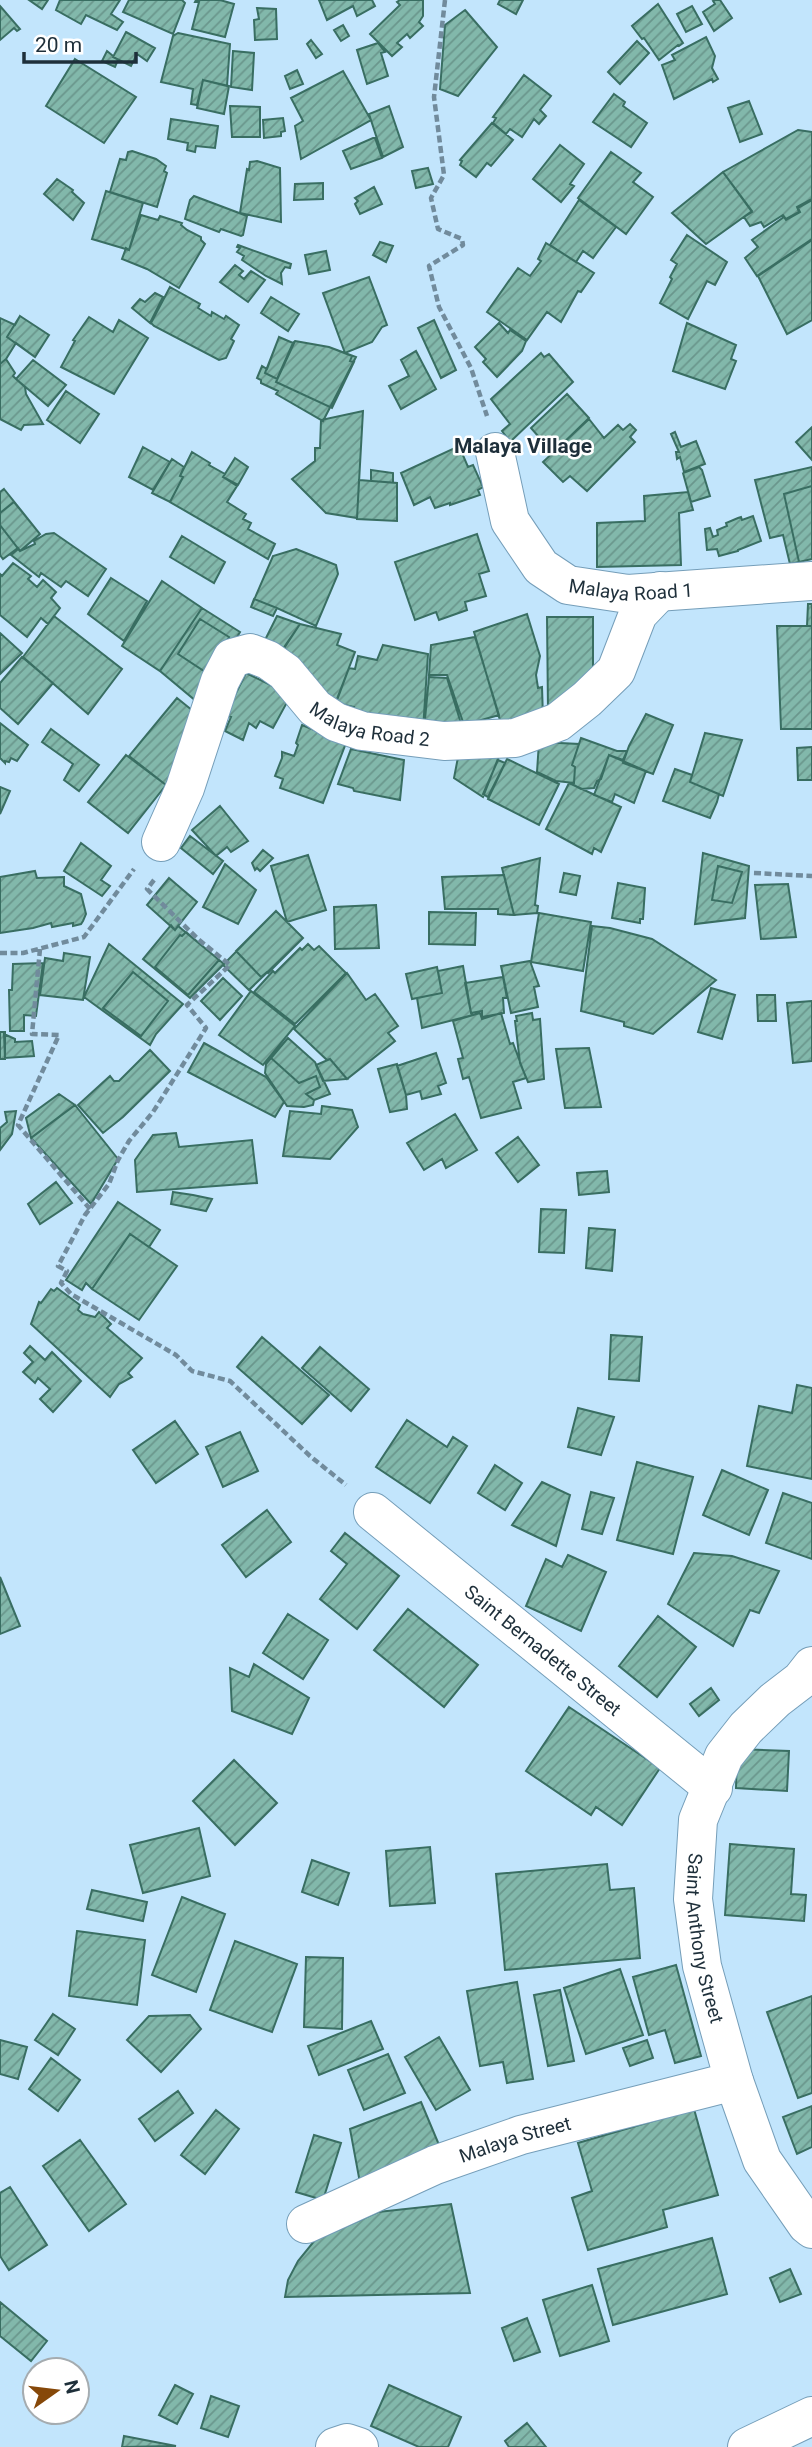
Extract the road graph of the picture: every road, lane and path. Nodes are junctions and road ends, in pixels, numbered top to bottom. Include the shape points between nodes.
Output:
1 (445, 0) edge
2 (495, 452) joint
3 (812, 581) edge
4 (660, 591) junction
5 (161, 842) dead end
6 (754, 873) dead end
7 (812, 876) edge
8 (40, 949) junction
9 (0, 953) edge
10 (90, 1209) junction
11 (373, 1512) joint
12 (812, 1666) edge
13 (713, 1788) junction
14 (734, 2081) junction
15 (306, 2224) dead end
16 (812, 2229) edge
17 (812, 2416) edge
18 (335, 2447) edge
19 (359, 2447) edge
20 (747, 2447) edge

1 - 2 path via 435,97 444,175 431,198 438,229 462,239 463,245 429,266 439,307 483,398
2 - 4 street, Malaya Road 1 via 510,521 541,567 568,585 628,594
3 - 4 street, Malaya Road 1
4 - 5 street, Malaya Road 2 via 638,614 616,671 558,722 515,738 444,741 362,731 315,708 285,672 268,660 250,653 232,658
6 - 7 path
8 - 9 path
8 - 10 path via 32,1034 59,1035 18,1125
8 - 10 path via 84,937 136,865 155,881 147,889 230,965 187,1005 206,1028 153,1112 129,1141 109,1184
10 - 11 path via 58,1266 67,1271 61,1283 71,1294 176,1355 192,1371 230,1381
11 - 13 street, Saint Bernadette Street
12 - 13 street, Saint Anthony Street via 739,1737 724,1756
13 - 14 street, Saint Anthony Street via 698,1820 693,1899 702,1966
14 - 15 street, Malaya Street via 521,2135 435,2165
14 - 16 street, Saint Anthony Street via 762,2160
17 - 20 street
18 - 19 street via 347,2443

